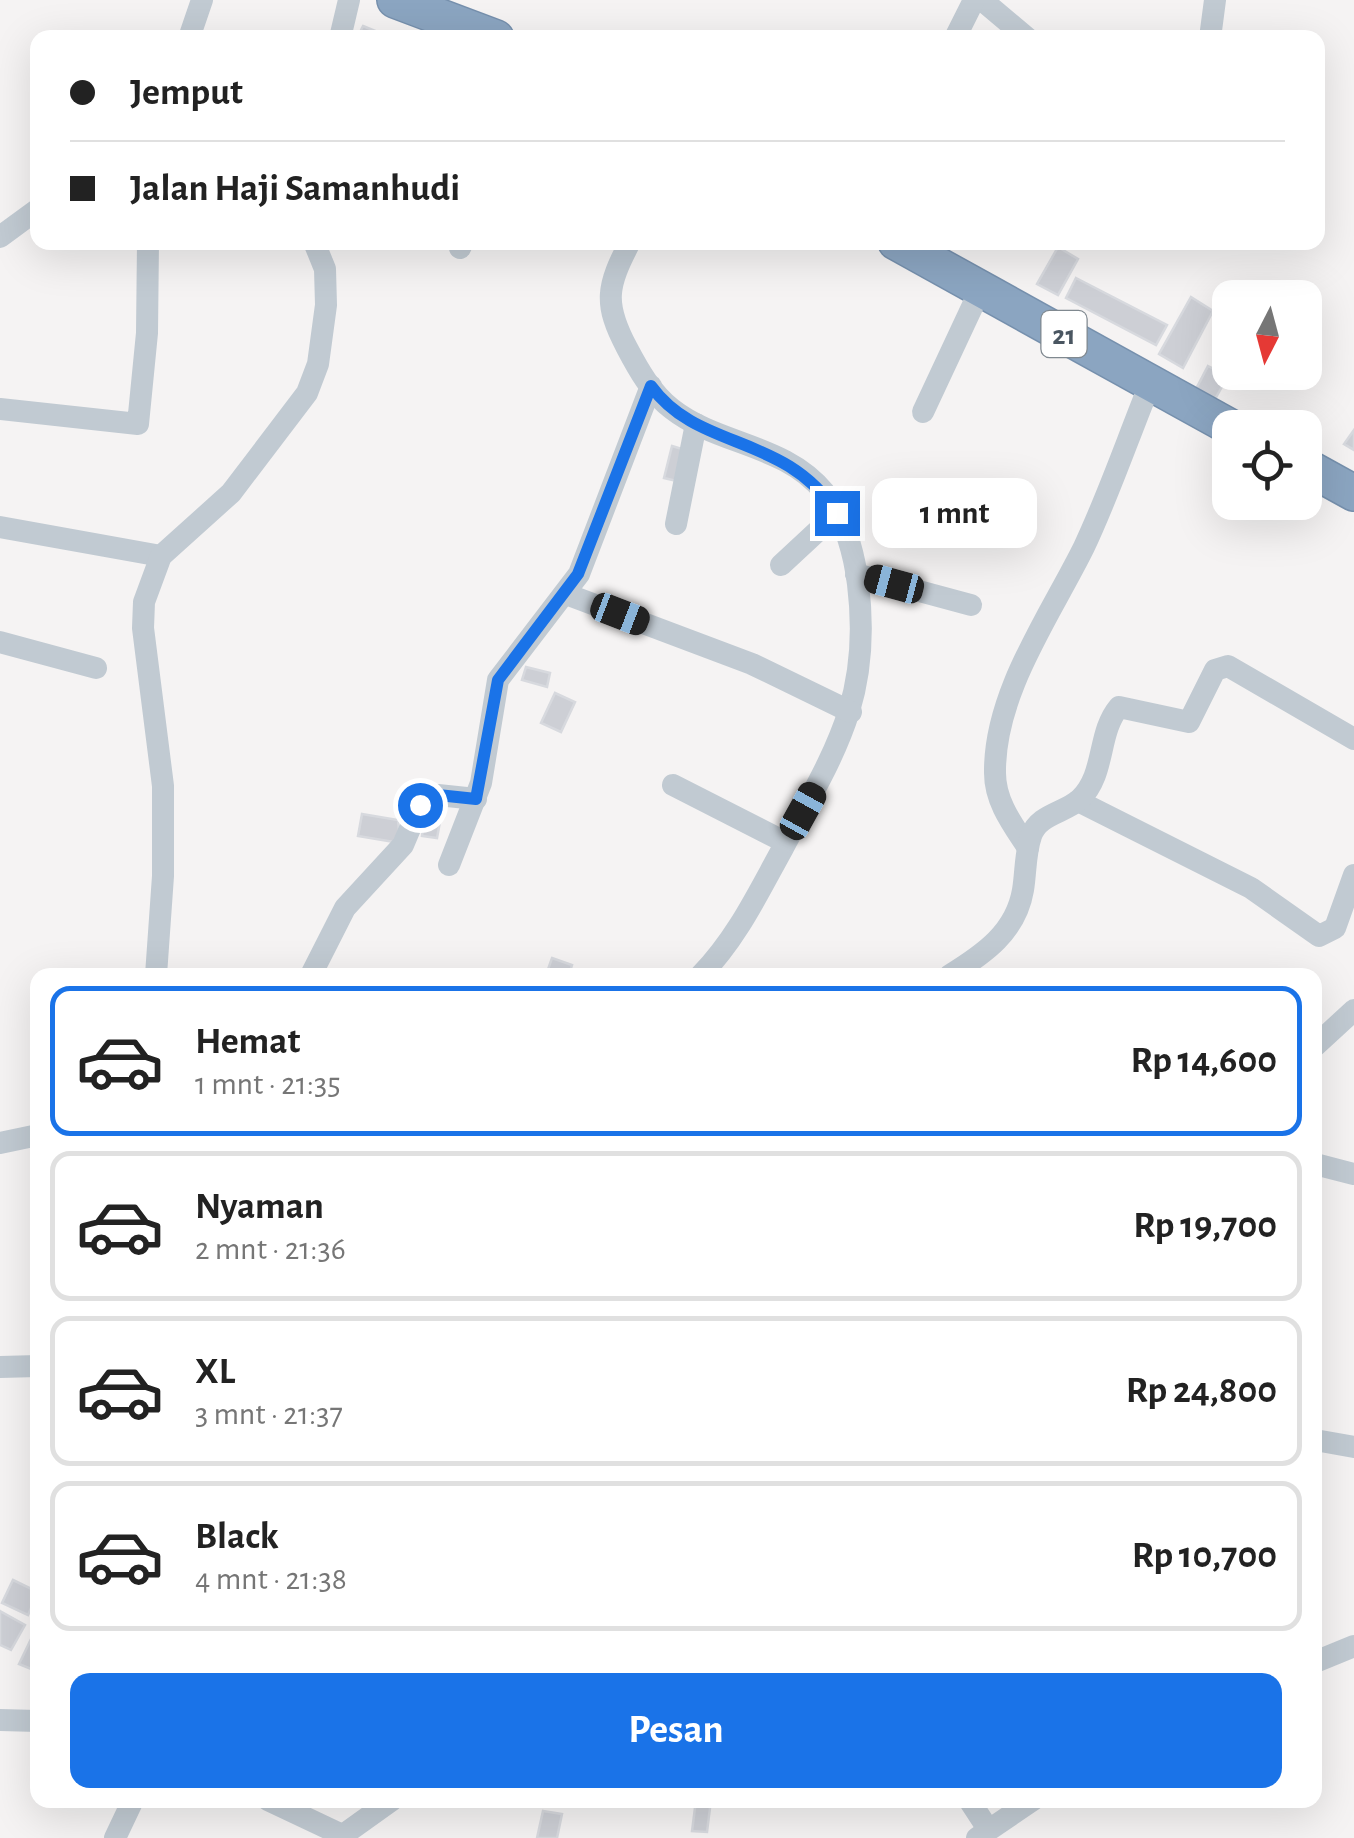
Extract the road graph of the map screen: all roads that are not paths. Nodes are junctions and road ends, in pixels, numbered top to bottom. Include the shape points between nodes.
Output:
1 (202, 0) edge
2 (348, 0) edge
3 (395, 0) edge
4 (974, 0) edge
5 (982, 0) edge
6 (1215, 0) edge
7 (191, 30) edge
8 (342, 30) edge
9 (475, 30) edge
10 (959, 30) edge
11 (1018, 30) edge
12 (1211, 30) edge
13 (30, 215) edge
14 (0, 237) edge
15 (148, 250) edge
16 (318, 250) edge
17 (626, 250) edge
18 (911, 250) edge
19 (982, 288) junction
20 (1150, 384) junction
21 (651, 386) junction
22 (0, 409) edge
23 (922, 412) dead end
24 (1212, 417) edge
25 (696, 424) junction
26 (1322, 475) edge
27 (1354, 493) edge
28 (837, 513) junction
29 (676, 524) dead end
30 (0, 528) edge
31 (161, 556) junction
32 (781, 565) dead end
33 (856, 574) junction
34 (566, 594) junction
35 (971, 605) dead end
36 (0, 642) edge
37 (96, 668) dead end
38 (851, 712) junction
39 (1354, 739) edge
40 (673, 785) dead end
41 (476, 799) junction
42 (1078, 801) junction
43 (786, 842) junction
44 (1028, 848) junction
45 (448, 865) dead end
46 (1354, 875) edge
47 (157, 968) edge
48 (315, 968) edge
49 (707, 968) edge
50 (963, 968) edge
51 (1354, 1010) edge
52 (1322, 1040) edge
53 (30, 1137) edge
54 (0, 1143) edge
55 (1322, 1166) edge
56 (1354, 1174) edge
57 (30, 1366) edge
58 (0, 1367) edge
59 (1322, 1441) edge
60 (1354, 1447) edge
61 (1354, 1646) edge
62 (1322, 1659) edge
63 (0, 1720) edge
64 (30, 1720) edge
65 (129, 1808) edge
66 (284, 1808) edge
67 (973, 1808) edge
68 (1021, 1808) edge
69 (359, 1809) edge
70 (983, 1834) edge
71 (340, 1836) edge
72 (115, 1838) edge

1 - 7 street
2 - 8 street
3 - 9 highway
4 - 10 street
5 - 11 street
6 - 12 street
13 - 14 street
15 - 22 street via 138,424
16 - 31 street via 326,269 326,305 307,393 231,494
17 - 21 street via 609,300 621,337
18 - 19 highway, 21
19 - 20 highway, 21
19 - 23 street
20 - 24 highway, 21
20 - 44 street via 1004,720 997,795
21 - 25 street via 662,402
21 - 34 street via 591,550
25 - 28 street via 774,455 814,482
25 - 29 street
26 - 27 highway
28 - 32 street
28 - 33 street
30 - 31 street
31 - 47 street via 144,602 143,628 162,786
33 - 35 street
33 - 38 street via 862,652
34 - 38 street via 752,664
34 - 41 street via 498,680
36 - 37 street
38 - 43 street
39 - 42 street via 1221,666 1189,722 1119,708 1098,771
40 - 43 street
41 - 45 street
41 - 48 street via 438,795 420,805 404,845 345,908
42 - 44 street via 1038,824
42 - 46 street via 1251,888 1319,936 1335,928
43 - 49 street via 751,909
44 - 50 street via 1013,923
51 - 52 street
53 - 54 street
55 - 56 street
57 - 58 street
59 - 60 street
61 - 62 street
63 - 64 street
65 - 72 street
66 - 71 street
67 - 70 street
68 - 70 street
69 - 71 street

